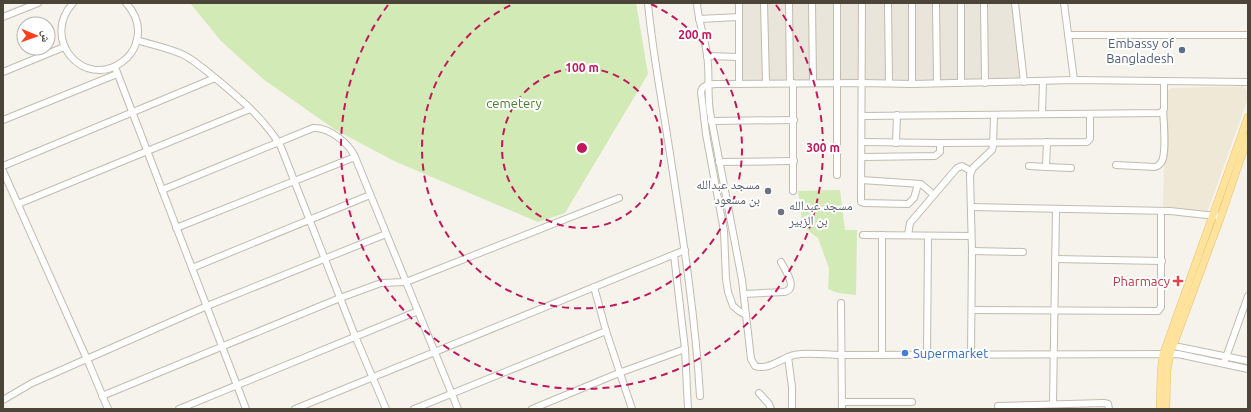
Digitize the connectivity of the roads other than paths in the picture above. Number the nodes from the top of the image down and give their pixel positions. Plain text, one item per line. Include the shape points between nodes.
1 (38, 3) edge
2 (72, 3) edge
3 (126, 3) edge
4 (648, 3) edge
5 (697, 3) edge
6 (738, 3) edge
7 (764, 3) edge
8 (789, 3) edge
9 (812, 3) edge
10 (837, 3) edge
11 (862, 3) edge
12 (888, 3) edge
13 (912, 3) edge
14 (936, 3) edge
15 (961, 3) edge
16 (984, 3) edge
17 (1015, 3) edge
18 (1064, 3) edge
19 (3, 17) edge
20 (739, 17) junction
21 (699, 19) junction
22 (1068, 35) junction
23 (1248, 35) edge
24 (137, 40) junction
25 (64, 47) junction
26 (707, 56) junction
27 (739, 57) junction
28 (114, 67) junction
29 (3, 72) edge
30 (117, 74) junction
31 (215, 78) junction
32 (1074, 80) junction
33 (1043, 81) junction
34 (1024, 82) junction
35 (1164, 82) junction
36 (1248, 82) edge
37 (792, 83) junction
38 (813, 83) junction
39 (837, 83) junction
40 (862, 83) junction
41 (889, 83) junction
42 (937, 83) junction
43 (962, 83) junction
44 (985, 83) junction
45 (739, 84) junction
46 (766, 84) junction
47 (912, 84) junction
48 (707, 85) junction
49 (250, 109) junction
50 (132, 112) junction
51 (1163, 112) junction
52 (1042, 114) junction
53 (1090, 114) junction
54 (896, 115) junction
55 (994, 115) junction
56 (862, 116) junction
57 (1248, 117) edge
58 (3, 120) edge
59 (794, 120) junction
60 (711, 121) junction
61 (1248, 137) edge
62 (278, 142) junction
63 (862, 142) junction
64 (994, 142) junction
65 (1048, 142) junction
66 (896, 143) junction
67 (940, 143) junction
68 (147, 151) junction
69 (355, 157) junction
70 (862, 157) junction
71 (794, 161) junction
72 (719, 162) junction
73 (1116, 165) dead end
74 (3, 166) edge
75 (1029, 166) dead end
76 (1046, 167) junction
77 (1071, 168) dead end
78 (3, 171) edge
79 (971, 171) junction
80 (837, 175) dead end
81 (294, 180) junction
82 (861, 180) junction
83 (918, 184) junction
84 (162, 190) junction
85 (793, 191) dead end
86 (370, 195) junction
87 (934, 195) junction
88 (619, 198) dead end
89 (18, 204) junction
90 (971, 207) junction
91 (1056, 209) junction
92 (1161, 211) junction
93 (1221, 216) junction
94 (1213, 217) junction
95 (310, 220) junction
96 (176, 228) junction
97 (386, 234) junction
98 (863, 235) dead end
99 (882, 235) junction
100 (908, 236) junction
101 (928, 236) junction
102 (971, 236) junction
103 (685, 250) junction
104 (972, 251) junction
105 (1023, 252) dead end
106 (674, 255) junction
107 (325, 258) junction
108 (1055, 259) junction
109 (1162, 261) junction
110 (781, 262) dead end
111 (192, 268) junction
112 (406, 282) junction
113 (594, 287) junction
114 (744, 294) junction
115 (1248, 296) edge
116 (340, 298) junction
117 (841, 303) dead end
118 (207, 306) junction
119 (972, 310) junction
120 (418, 311) junction
121 (1054, 311) junction
122 (746, 314) junction
123 (695, 330) junction
124 (606, 331) junction
125 (684, 334) junction
126 (355, 336) junction
127 (222, 346) junction
128 (1174, 346) junction
129 (685, 349) junction
130 (435, 352) junction
131 (1054, 354) junction
132 (882, 355) junction
133 (927, 355) junction
134 (971, 355) junction
135 (1167, 355) junction
136 (841, 356) junction
137 (788, 357) junction
138 (87, 358) junction
139 (1225, 360) junction
140 (1248, 362) edge
141 (1248, 369) edge
142 (619, 373) junction
143 (373, 377) junction
144 (237, 385) junction
145 (759, 393) dead end
146 (452, 394) junction
147 (102, 396) junction
148 (700, 396) dead end
149 (3, 400) edge
150 (912, 402) dead end
151 (1053, 404) junction
152 (842, 406) edge
153 (998, 406) dead end
154 (108, 409) edge
155 (179, 409) edge
156 (246, 409) edge
157 (295, 409) edge
158 (386, 409) edge
159 (414, 409) edge
160 (458, 409) edge
161 (532, 409) edge
162 (632, 409) edge
163 (688, 409) edge
164 (771, 409) edge
165 (792, 409) edge
166 (1109, 409) edge
167 (1160, 409) edge
168 (1166, 409) edge

1 - 19 street
2 - 25 street via 62,21
3 - 24 street via 134,13
4 - 103 street
5 - 21 street
6 - 20 street
7 - 46 street
8 - 37 street
9 - 38 street
10 - 39 street
11 - 40 street
12 - 41 street
13 - 47 street
14 - 42 street
15 - 43 street
16 - 44 street
17 - 34 street
18 - 22 street
20 - 21 street
20 - 27 street
21 - 26 street
22 - 23 street
22 - 32 street
24 - 28 street via 129,56
24 - 31 street via 185,56
25 - 28 street via 73,59 85,67 100,70
25 - 29 street
26 - 27 street
26 - 48 street
27 - 45 street
28 - 30 street
30 - 50 street
30 - 58 street
31 - 49 street
31 - 50 street
32 - 33 street
32 - 35 street
33 - 34 street
33 - 52 street
34 - 44 street
35 - 36 street
35 - 51 street
37 - 38 street
37 - 46 street
37 - 59 street
38 - 39 street
39 - 40 street
39 - 80 street
40 - 41 street
40 - 56 street
41 - 47 street
42 - 43 street
42 - 47 street
43 - 44 street
45 - 46 street
45 - 48 street
48 - 60 street
48 - 122 street via 701,92 724,231 727,286 733,306
49 - 62 street
49 - 68 street
50 - 68 street
50 - 74 street
51 - 53 street
51 - 73 street via 1163,158 1160,165
52 - 53 street
52 - 55 street
53 - 65 street via 1089,142
54 - 55 street
54 - 56 street
54 - 66 street
55 - 64 street
56 - 63 street
57 - 94 main road
59 - 60 street
59 - 71 street
60 - 72 street
61 - 93 main road
62 - 69 street via 310,129 320,128 346,143
62 - 81 street
62 - 84 street
63 - 66 street
63 - 70 street
64 - 65 street
64 - 67 street
64 - 79 street via 992,150
65 - 76 street
66 - 67 street
67 - 70 street via 940,152 935,156
68 - 84 street
68 - 89 street
69 - 81 street
69 - 86 street
70 - 82 street
71 - 72 street
71 - 85 street
72 - 114 street
75 - 76 street
76 - 77 street
78 - 89 street
79 - 87 street via 959,166
79 - 90 street
81 - 95 street
81 - 96 street
82 - 83 street
82 - 83 street via 861,201 864,204 908,204 914,198
83 - 87 street via 925,186
84 - 96 street
86 - 95 street
86 - 97 street
87 - 100 street via 910,223
88 - 112 street
89 - 138 street
90 - 91 street
90 - 102 street
91 - 92 street
91 - 108 street
92 - 94 street
92 - 109 street
93 - 94 street
93 - 128 main road
94 - 135 main road
95 - 107 street
95 - 111 street
96 - 111 street
97 - 107 street
97 - 112 street
98 - 99 street
99 - 100 street
99 - 132 street
100 - 101 street
101 - 102 street
101 - 133 street
102 - 104 street
103 - 106 street
103 - 123 street
104 - 105 street
104 - 119 street
106 - 113 street
106 - 125 street
107 - 116 street
107 - 118 street
108 - 109 street
108 - 121 street
109 - 121 street via 1161,306 1158,311
110 - 114 street via 791,283 788,291
111 - 118 street
112 - 116 street via 381,282
112 - 120 street
113 - 124 street
113 - 130 street
114 - 122 street
115 - 139 street
116 - 126 street
116 - 127 street
117 - 136 street
118 - 127 street
118 - 138 street
119 - 121 street
119 - 134 street
120 - 126 street
120 - 130 street
121 - 131 street
122 - 137 street via 753,364 763,367
123 - 125 street
123 - 148 street
124 - 142 street
124 - 146 street
125 - 129 street
126 - 143 street
126 - 144 street
127 - 144 street
127 - 147 street
128 - 135 main road
128 - 139 street
129 - 142 street
129 - 163 street
130 - 143 street
130 - 146 street
131 - 134 street
131 - 135 street
131 - 151 street
132 - 133 street
132 - 136 street
133 - 134 street
135 - 139 street
135 - 167 main road via 1160,372
135 - 168 main road
136 - 137 street via 803,354
136 - 152 street
137 - 165 street
138 - 147 street
138 - 149 street via 32,383
139 - 140 street
139 - 141 street
142 - 161 street
142 - 162 street
143 - 157 street
143 - 158 street
144 - 155 street
144 - 156 street
145 - 164 street
146 - 159 street
146 - 160 street
147 - 154 street
150 - 152 street
151 - 153 street
151 - 166 street via 1104,403 1108,404

